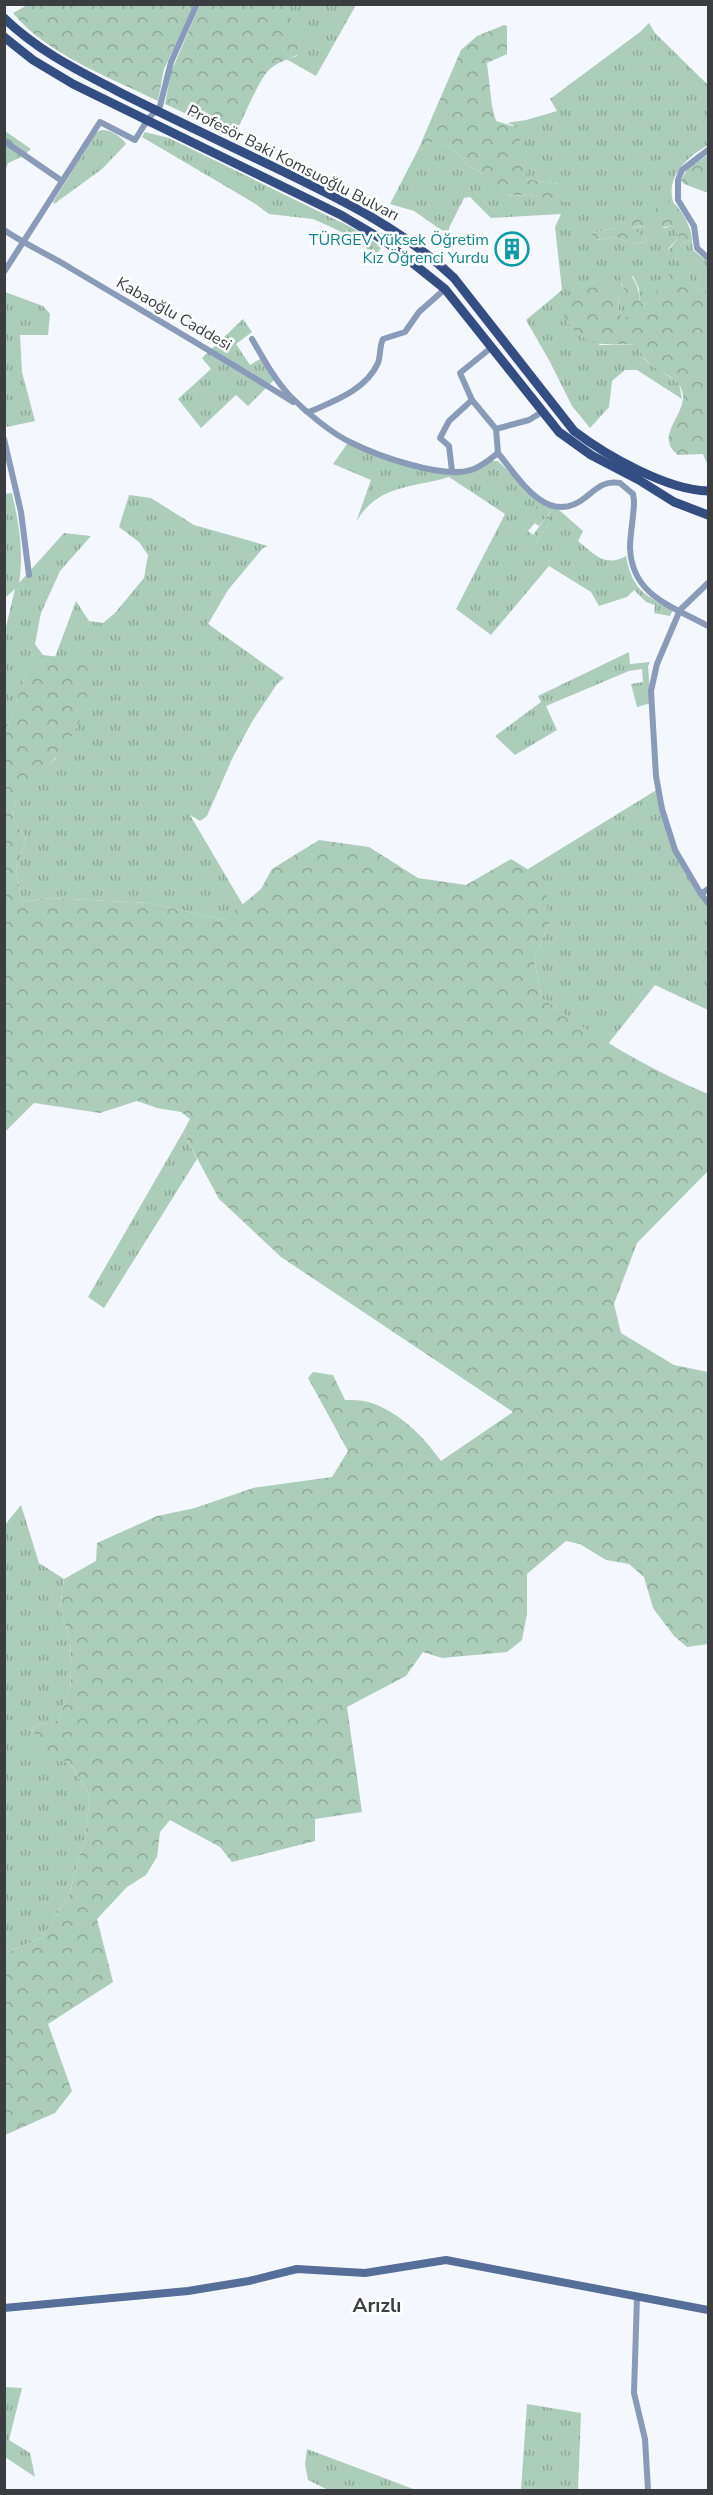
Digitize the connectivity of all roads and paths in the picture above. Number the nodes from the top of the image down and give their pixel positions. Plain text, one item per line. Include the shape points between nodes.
1 (197, 4) edge
2 (4, 18) edge
3 (4, 37) edge
4 (157, 111) junction
5 (148, 119) junction
6 (4, 141) edge
7 (708, 150) edge
8 (62, 181) junction
9 (4, 230) edge
10 (23, 243) junction
11 (708, 258) edge
12 (4, 272) edge
13 (444, 289) junction
14 (252, 339) dead end
15 (492, 347) junction
16 (472, 400) junction
17 (309, 412) junction
18 (542, 412) junction
19 (496, 429) junction
20 (4, 439) edge
21 (498, 453) junction
22 (452, 471) junction
23 (632, 476) junction
24 (625, 487) junction
25 (708, 491) edge
26 (708, 515) edge
27 (28, 575) dead end
28 (708, 583) edge
29 (680, 610) junction
30 (708, 626) edge
31 (708, 889) edge
32 (701, 894) junction
33 (708, 903) edge
34 (638, 2297) junction
35 (4, 2308) edge
36 (708, 2310) edge
37 (648, 2490) edge

1 - 4 street via 171,62
2 - 4 main road, Profesör Baki Komsuoğlu Bulvarı via 66,65
3 - 5 main road, Profesör Baki Komsuoğlu Bulvarı via 73,84
4 - 5 street
4 - 25 main road, Profesör Baki Komsuoğlu Bulvarı via 391,228 454,278 574,431 643,471
5 - 8 street via 135,140 100,122
5 - 13 main road, Profesör Baki Komsuoğlu Bulvarı via 364,227
6 - 8 street
7 - 11 street via 682,170 677,186 680,206 694,226 697,248
8 - 10 street
9 - 10 street, Kabaoğlu Caddesi
10 - 12 street
10 - 17 street, Kabaoğlu Caddesi via 232,363
13 - 15 main road, Profesör Baki Komsuoğlu Bulvarı
13 - 17 street via 419,312 405,333 383,339 374,370 361,384 347,395
14 - 17 street via 282,386
15 - 16 street via 460,373
15 - 18 main road, Profesör Baki Komsuoğlu Bulvarı
16 - 19 street
16 - 22 street via 449,421 440,438 450,446
17 - 22 street via 351,443 420,468
18 - 19 street
18 - 23 main road, Profesör Baki Komsuoğlu Bulvarı via 572,442
19 - 21 street
20 - 27 street via 21,512
21 - 22 street via 472,470
21 - 24 street via 520,481 548,505 577,504 608,482
23 - 24 street
23 - 26 main road, Profesör Baki Komsuoğlu Bulvarı via 674,502
24 - 29 street via 634,501 630,542 634,573 650,594
28 - 29 street
29 - 30 street
29 - 32 street via 657,664 651,691 656,776 675,850
31 - 32 street
32 - 33 street
34 - 35 street via 446,2260 365,2273 297,2269 176,2292
34 - 36 street
34 - 37 street via 634,2393 645,2439

